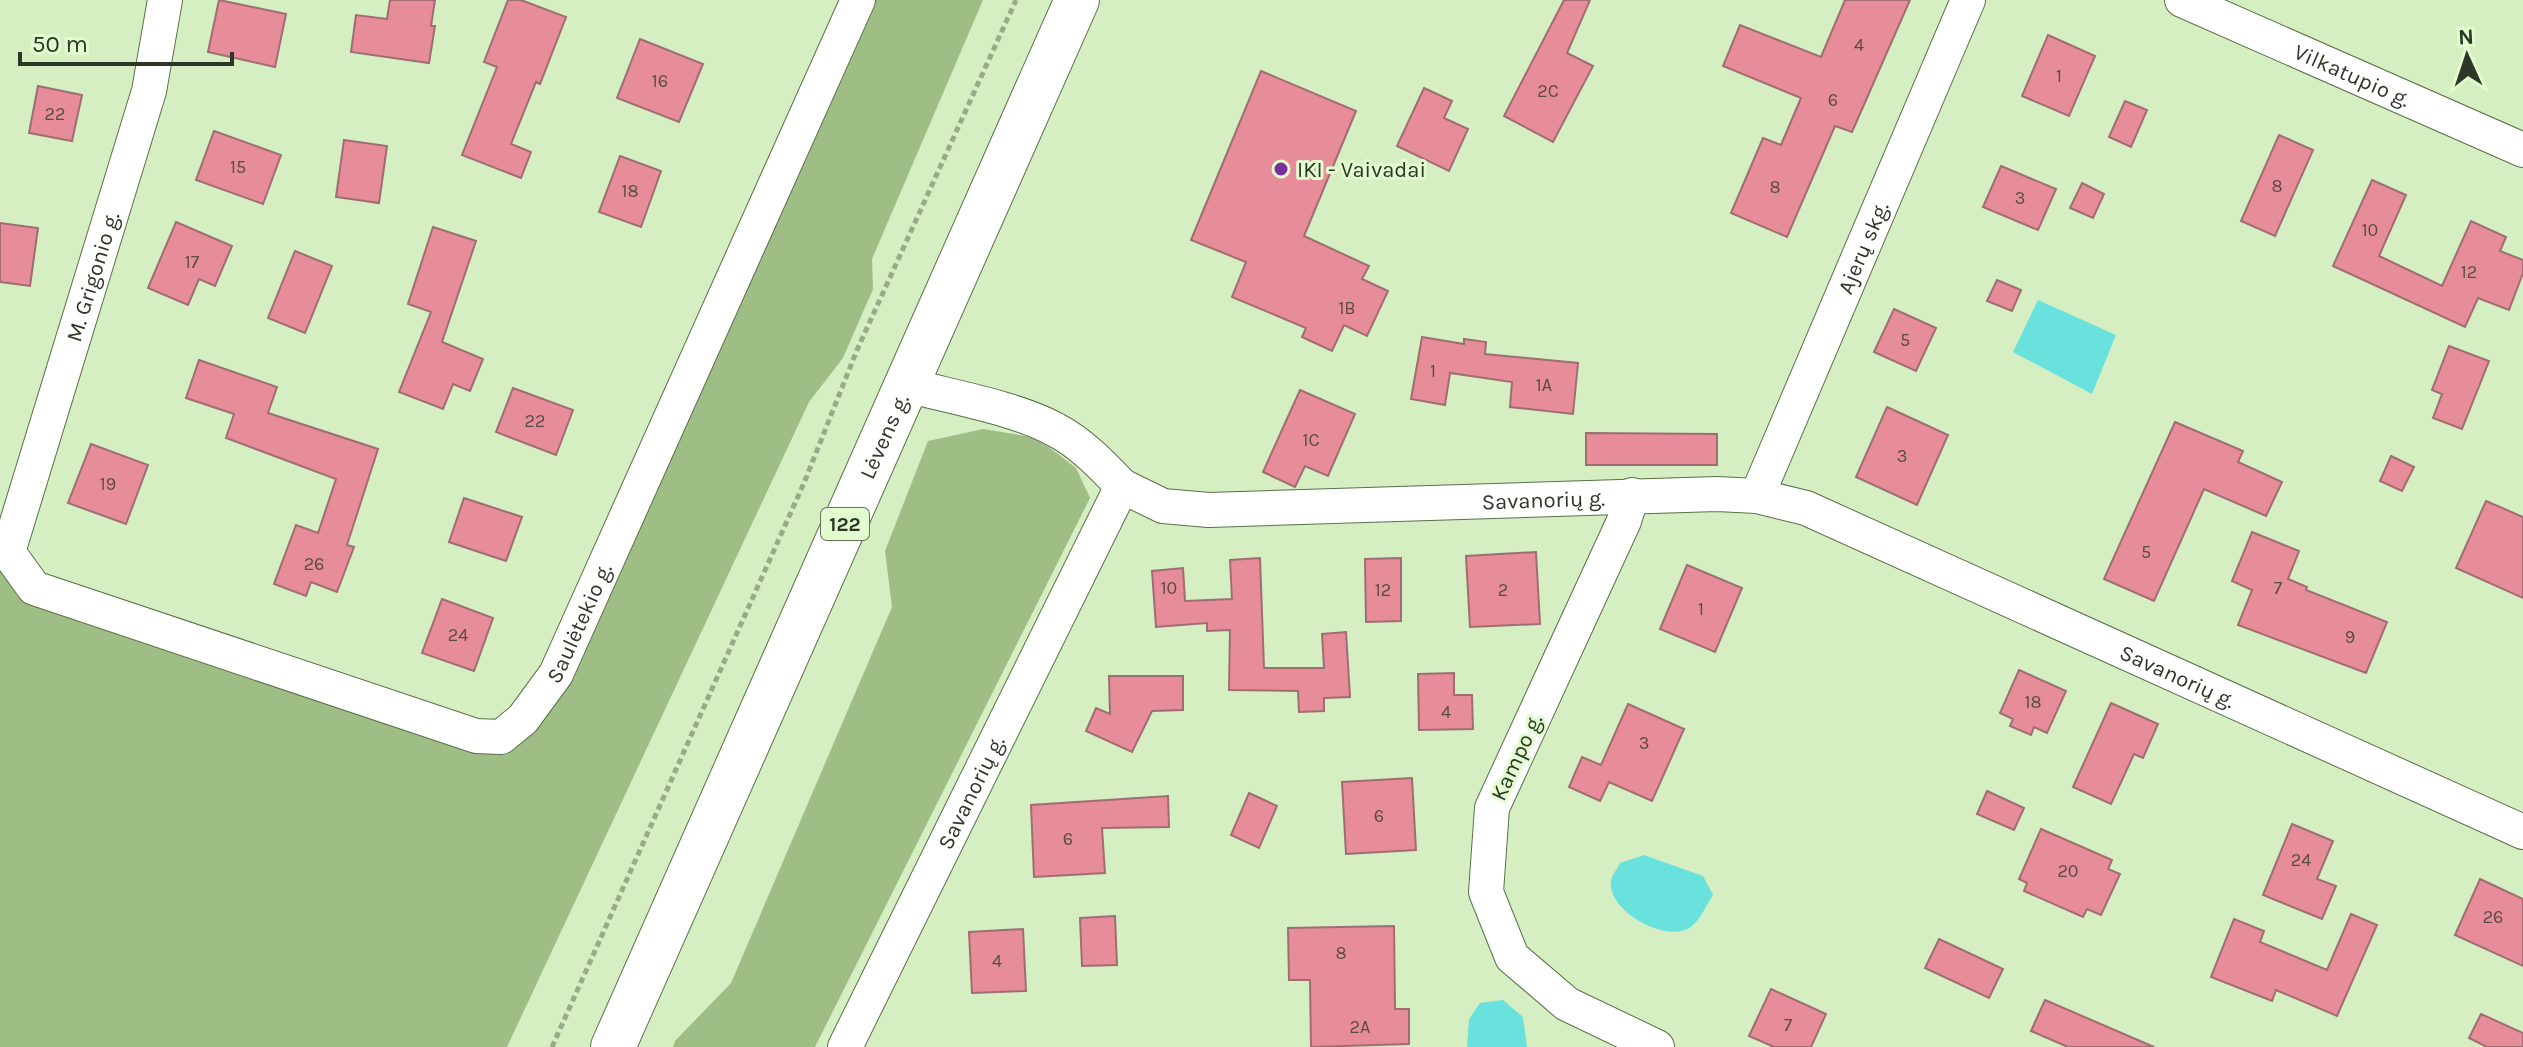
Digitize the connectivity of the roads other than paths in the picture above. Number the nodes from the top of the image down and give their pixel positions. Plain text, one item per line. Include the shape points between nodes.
1 (165, 0) edge
2 (858, 0) edge
3 (1077, 0) edge
4 (1968, 0) edge
5 (2182, 0) edge
6 (2523, 150) edge
7 (907, 385) junction
8 (1122, 486) junction
9 (1632, 495) junction
10 (1757, 496) junction
11 (4, 551) edge
12 (2523, 832) edge
13 (613, 1047) edge
14 (845, 1047) edge
15 (1657, 1047) edge

1 - 11 street, M. Grigonio g. via 149,91
2 - 11 street, Saulėtekio g. via 556,674 523,719 501,737 476,736 34,588
3 - 7 main road, Lėvens g. / 122
4 - 10 street, Ajerų skg.
5 - 6 street, Vilkatupio g.
7 - 8 street via 1056,430
7 - 13 main road, Lėvens g. / 122
8 - 9 street, Savanorių g. via 1163,506 1209,510
8 - 14 street, Savanorių g.
9 - 10 street, Savanorių g.
9 - 15 street, Kampo g. via 1492,808 1486,892 1512,957 1567,1004
10 - 12 street, Savanorių g. via 1806,508

